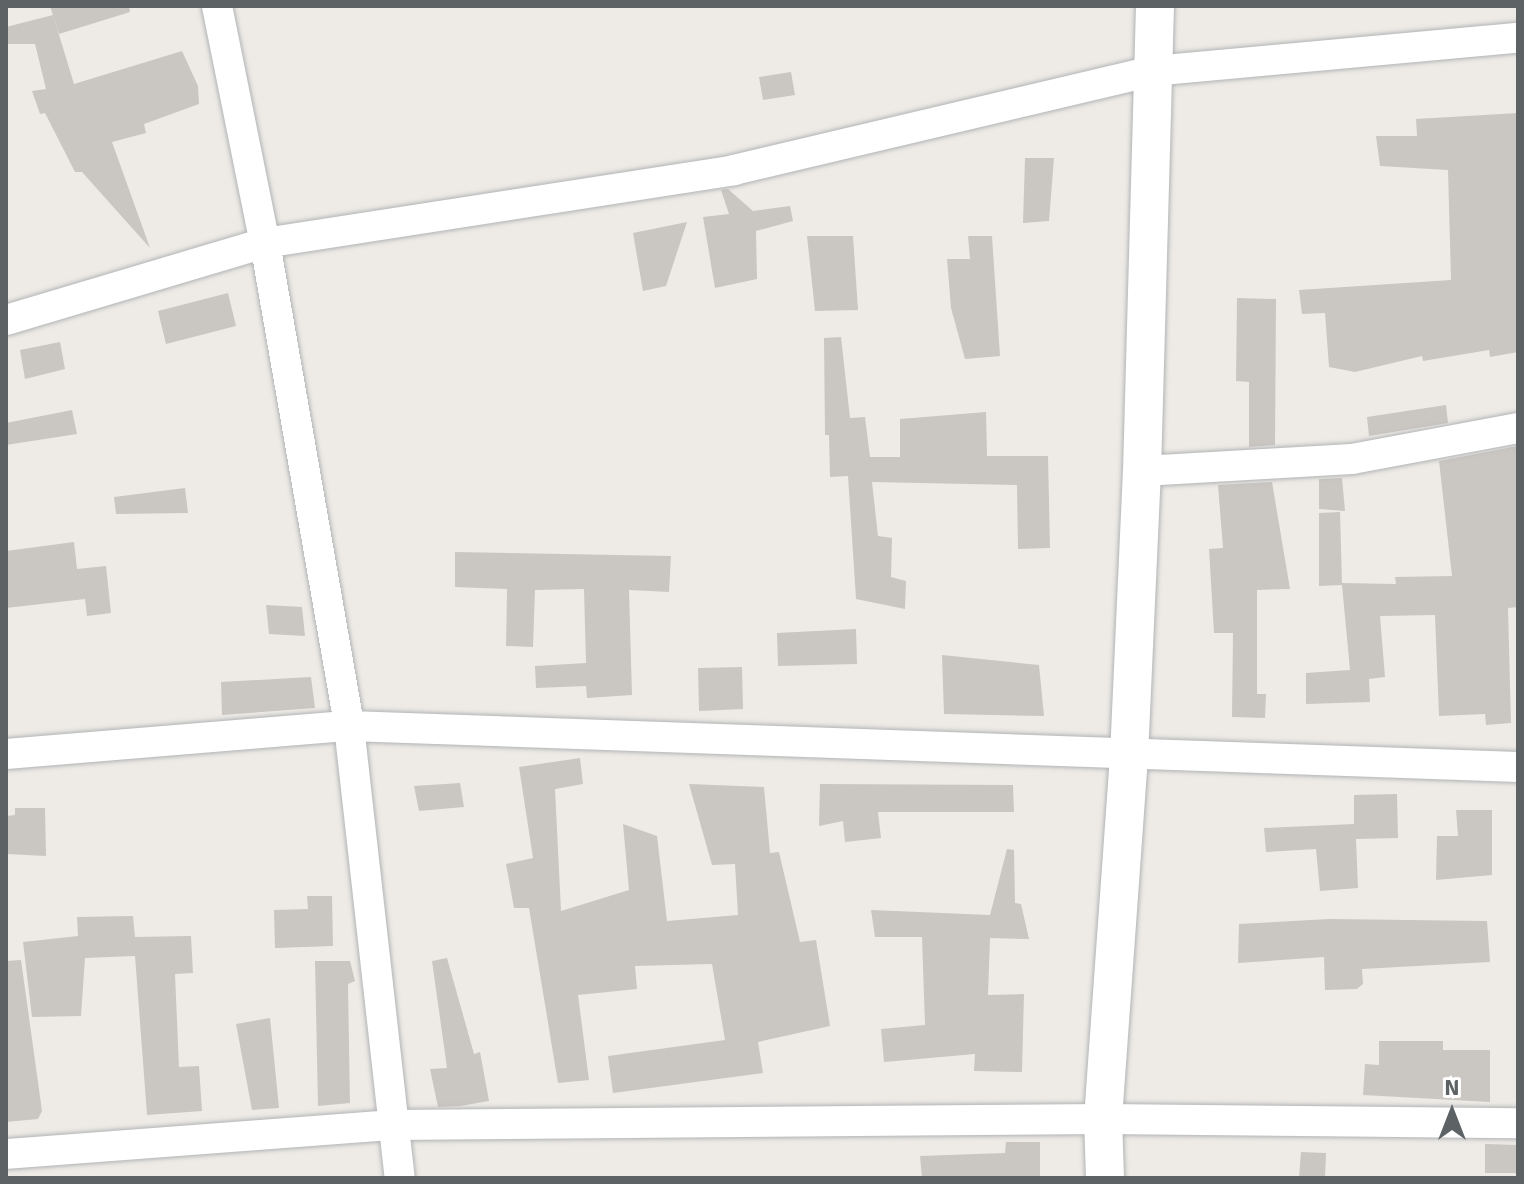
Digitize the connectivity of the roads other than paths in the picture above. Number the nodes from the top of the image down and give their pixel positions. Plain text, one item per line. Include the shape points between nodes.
1 (217, 6) edge
2 (1155, 6) edge
3 (1518, 38) edge
4 (1152, 71) junction
5 (265, 243) junction
6 (6, 320) edge
7 (1518, 428) edge
8 (1142, 471) junction
9 (349, 726) junction
10 (6, 754) edge
11 (1129, 756) junction
12 (1518, 767) edge
13 (1103, 1119) junction
14 (1518, 1123) edge
15 (392, 1125) junction
16 (6, 1154) edge
17 (400, 1178) edge
18 (1105, 1178) edge

1 - 5 street
2 - 4 street
3 - 4 street
4 - 5 street via 734,170
4 - 8 street
5 - 6 street
5 - 9 street
7 - 8 street via 1352,459
8 - 11 street
9 - 10 street
9 - 11 street
9 - 15 street
11 - 12 street
11 - 13 street
13 - 14 street
13 - 15 street
13 - 18 street
15 - 16 street
15 - 17 street

